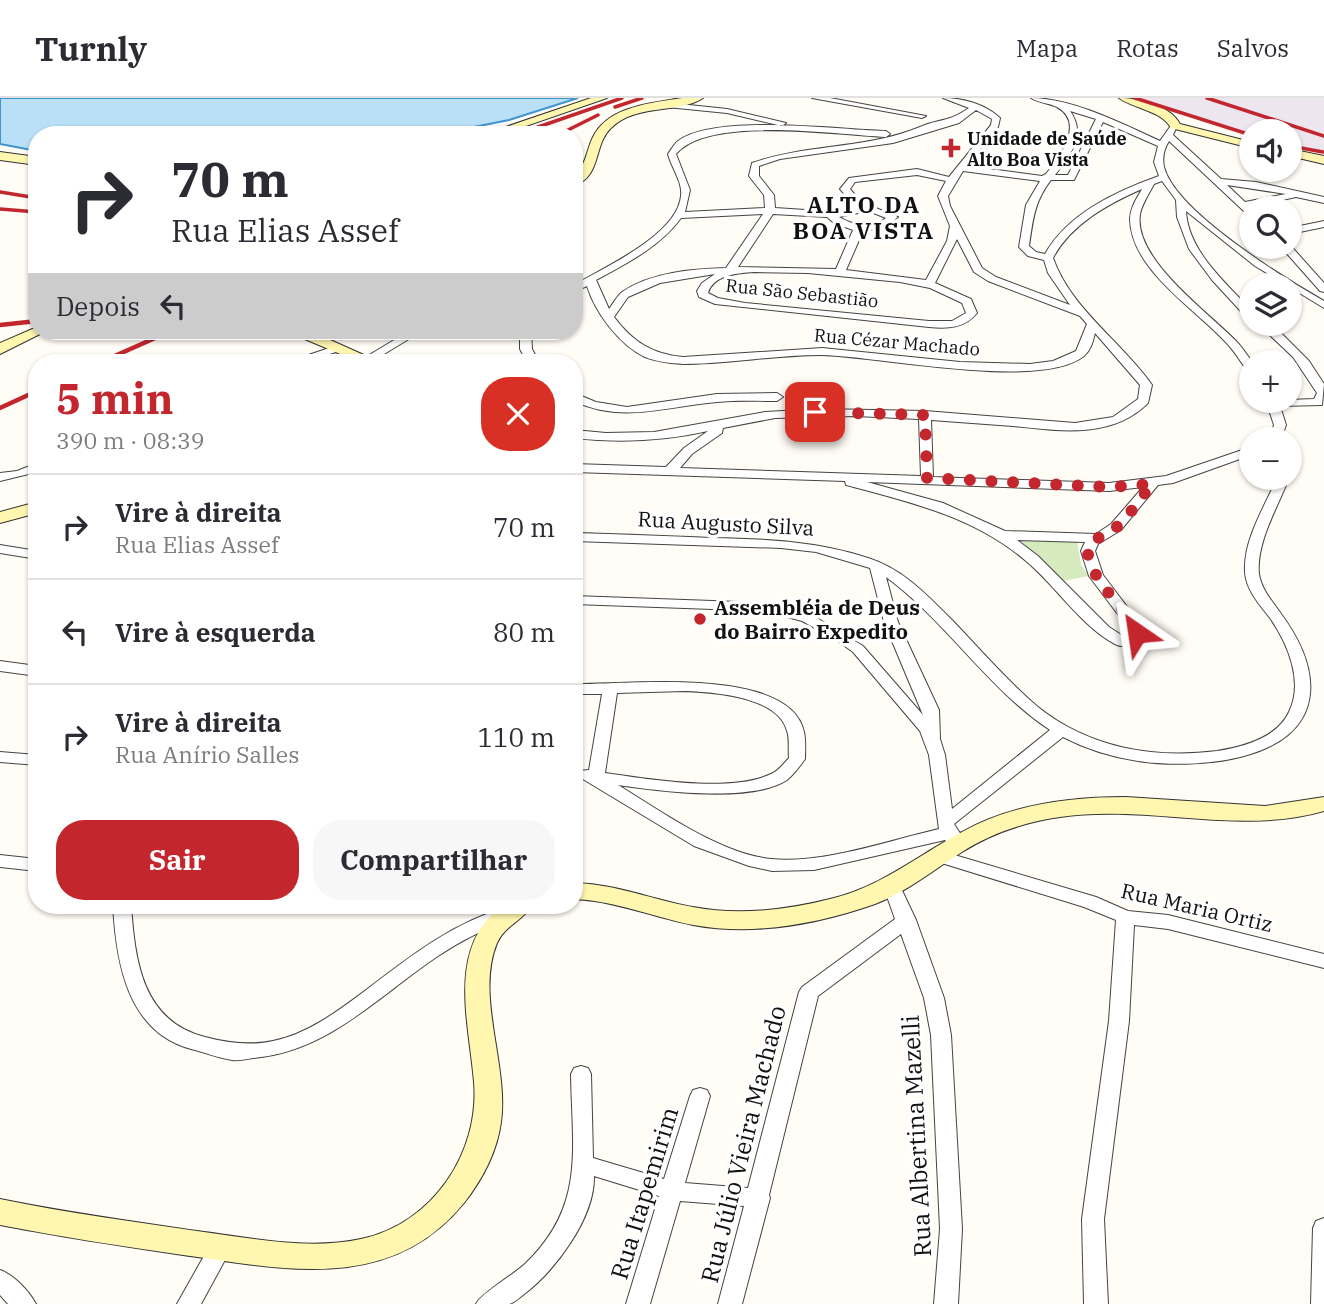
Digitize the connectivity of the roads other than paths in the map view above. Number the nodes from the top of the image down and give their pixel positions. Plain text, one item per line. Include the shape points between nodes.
1 (602, 98) edge
2 (698, 98) edge
3 (816, 98) edge
4 (947, 98) edge
5 (1035, 98) edge
6 (1124, 98) edge
7 (670, 105) junction
8 (976, 106) junction
9 (1063, 108) junction
10 (922, 116) dead end
11 (1101, 118) junction
12 (516, 126) edge
13 (929, 128) junction
14 (816, 130) junction
15 (1169, 132) junction
16 (1239, 136) edge
17 (1239, 143) edge
18 (1302, 153) edge
19 (0, 156) edge
20 (1324, 158) edge
21 (28, 160) edge
22 (962, 168) junction
23 (583, 173) edge
24 (1045, 178) junction
25 (1163, 178) junction
26 (951, 180) junction
27 (1217, 181) junction
28 (1150, 182) junction
29 (1299, 195) junction
30 (1293, 196) edge
31 (1181, 200) junction
32 (1324, 200) edge
33 (1239, 201) edge
34 (858, 204) junction
35 (770, 211) junction
36 (680, 215) junction
37 (832, 215) junction
38 (1324, 225) edge
39 (955, 226) junction
40 (859, 228) junction
41 (1302, 229) edge
42 (1302, 233) edge
43 (1324, 238) edge
44 (1048, 258) junction
45 (1297, 259) edge
46 (733, 268) junction
47 (839, 274) junction
48 (591, 279) junction
49 (583, 284) edge
50 (929, 285) junction
51 (1324, 289) edge
52 (1239, 302) edge
53 (1324, 304) edge
54 (610, 317) junction
55 (1088, 319) junction
56 (28, 330) edge
57 (0, 332) edge
58 (28, 332) edge
59 (28, 333) edge
60 (1277, 336) edge
61 (316, 340) edge
62 (402, 340) edge
63 (0, 341) edge
64 (0, 349) edge
65 (335, 349) junction
66 (1291, 350) edge
67 (1239, 352) edge
68 (319, 354) edge
69 (348, 354) edge
70 (380, 354) edge
71 (1302, 361) edge
72 (777, 397) dead end
73 (583, 402) edge
74 (1302, 402) edge
75 (925, 415) junction
76 (743, 420) junction
77 (583, 434) edge
78 (1239, 456) edge
79 (583, 468) edge
80 (28, 470) edge
81 (670, 471) junction
82 (828, 476) junction
83 (0, 477) edge
84 (927, 478) junction
85 (1152, 484) junction
86 (1278, 490) edge
87 (28, 510) edge
88 (0, 518) edge
89 (1003, 536) junction
90 (583, 537) edge
91 (1097, 538) junction
92 (0, 549) edge
93 (28, 554) edge
94 (876, 566) junction
95 (583, 600) edge
96 (0, 666) edge
97 (28, 670) edge
98 (583, 690) edge
99 (610, 691) junction
100 (1061, 730) junction
101 (934, 743) junction
102 (0, 757) edge
103 (28, 759) edge
104 (585, 775) edge
105 (1324, 804) edge
106 (948, 839) junction
107 (0, 861) edge
108 (28, 863) edge
109 (893, 888) junction
110 (583, 889) edge
111 (123, 914) edge
112 (498, 914) edge
113 (509, 914) edge
114 (1125, 917) junction
115 (907, 920) junction
116 (1324, 961) edge
117 (581, 1074) dead end
118 (700, 1096) dead end
119 (583, 1164) junction
120 (673, 1191) junction
121 (758, 1198) junction
122 (0, 1212) edge
123 (1324, 1228) edge
124 (221, 1247) junction
125 (0, 1280) edge
126 (24, 1304) edge
127 (189, 1304) edge
128 (488, 1304) edge
129 (638, 1304) edge
130 (730, 1304) edge
131 (946, 1304) edge
132 (1096, 1304) edge
133 (1323, 1304) edge

1 - 12 street
2 - 7 street
3 - 10 street
4 - 8 street
5 - 9 street
6 - 15 street via 1158,111
7 - 14 street via 727,111
7 - 23 street via 635,111 607,126 598,138 593,164
8 - 13 street via 963,118
8 - 22 street via 991,112 996,121
9 - 11 street
9 - 24 street via 1073,118 1076,136
11 - 15 street
11 - 24 street via 1072,177
13 - 14 street via 879,134
13 - 35 street via 878,144 761,162 752,172 769,195
14 - 36 street via 721,131 683,141 672,154 686,192
15 - 16 street via 1196,123
15 - 17 street
15 - 25 street via 1158,156
15 - 27 street
18 - 20 street
19 - 21 street
22 - 24 street
22 - 26 street
24 - 44 street via 1027,215 1024,247
25 - 28 street
25 - 31 street
26 - 34 street via 917,172 852,180 845,189
26 - 39 street via 943,201
27 - 29 street via 1256,184
27 - 33 street
28 - 44 street via 1084,219 1055,245
28 - 67 street via 1135,213 1135,228 1144,249
29 - 30 street
29 - 32 street
31 - 52 street via 1180,216 1200,258
31 - 53 street via 1227,240
34 - 37 street via 855,211
34 - 40 street via 892,219
35 - 36 street
35 - 37 street
35 - 46 street, Rua São Sebastião
36 - 48 street via 665,231
37 - 40 street
38 - 41 street
39 - 50 street via 952,242
39 - 55 street via 982,273
40 - 47 street
42 - 43 street
44 - 55 street via 1059,283
45 - 51 street
46 - 47 street
46 - 50 street, Rua São Sebastião via 706,285 704,295 724,303 929,324 968,319 972,309 967,302
46 - 54 street via 681,274 641,286 616,303
47 - 50 street
48 - 49 street
48 - 54 street, Rua Cézar Machado via 596,300
54 - 55 street, Rua Cézar Machado via 638,348 658,357 819,352 1010,368 1043,366 1078,355 1088,345
55 - 75 street via 1133,364 1146,385 1144,400 1119,419 1064,427
56 - 57 street
58 - 63 street
59 - 64 street
60 - 66 street
61 - 65 street
62 - 70 street
65 - 68 street
65 - 69 street
71 - 74 street via 1323,393 1318,402
72 - 73 street via 717,398 617,411
75 - 76 street via 799,413
75 - 84 street
76 - 77 street via 660,436
76 - 81 street via 703,439
78 - 85 street
79 - 81 street
80 - 83 street
81 - 82 street
82 - 84 street
82 - 89 street via 937,506
84 - 85 street via 1109,487
85 - 91 street via 1112,532
86 - 100 street, Rua Augusto Silva via 1260,535 1252,575 1262,600 1296,650 1302,689 1294,719 1266,744 1195,760 1122,752
87 - 88 street
89 - 91 street
89 - 91 street via 1112,637 1126,642 1136,635 1136,629 1088,558 1089,546
90 - 94 street, Rua Augusto Silva via 781,544 834,552
92 - 93 street
94 - 100 street, Rua Augusto Silva via 917,593 1031,709
94 - 101 street via 891,622 931,710
95 - 101 street via 740,606 807,618 858,649 928,730
96 - 97 street
98 - 99 street
99 - 104 street
99 - 104 street via 685,685 748,694 777,706 792,723 799,743 793,765 784,774 738,789 696,789
100 - 106 street
101 - 106 street
102 - 103 street
104 - 106 street via 700,842 772,865 814,864
105 - 106 street via 1264,815 1164,806 1080,807 1022,817
106 - 109 street
106 - 114 street, Rua Maria Ortiz
107 - 108 street
109 - 110 street via 850,903 771,920 710,919
109 - 115 street, Rua Albertina Mazelli
111 - 112 street via 127,964 148,1010 179,1037 202,1047 257,1051 289,1044 328,1027 449,938
113 - 124 street via 491,932 477,978 489,1091 485,1133 471,1171 444,1206 405,1236 363,1252 297,1258
114 - 116 street, Rua Maria Ortiz via 1178,925
114 - 132 street via 1119,1021 1093,1219
115 - 121 street, Rua Júlio Vieira Machado via 809,992
115 - 131 street, Rua Albertina Mazelli via 941,1035 951,1229
117 - 119 street
118 - 120 street, Rua Itapemirim
119 - 120 street
119 - 128 street via 581,1198 549,1255 520,1286
120 - 121 street
120 - 129 street, Rua Itapemirim
121 - 130 street, Rua Júlio Vieira Machado
122 - 124 street
123 - 133 street
124 - 127 street
125 - 126 street

